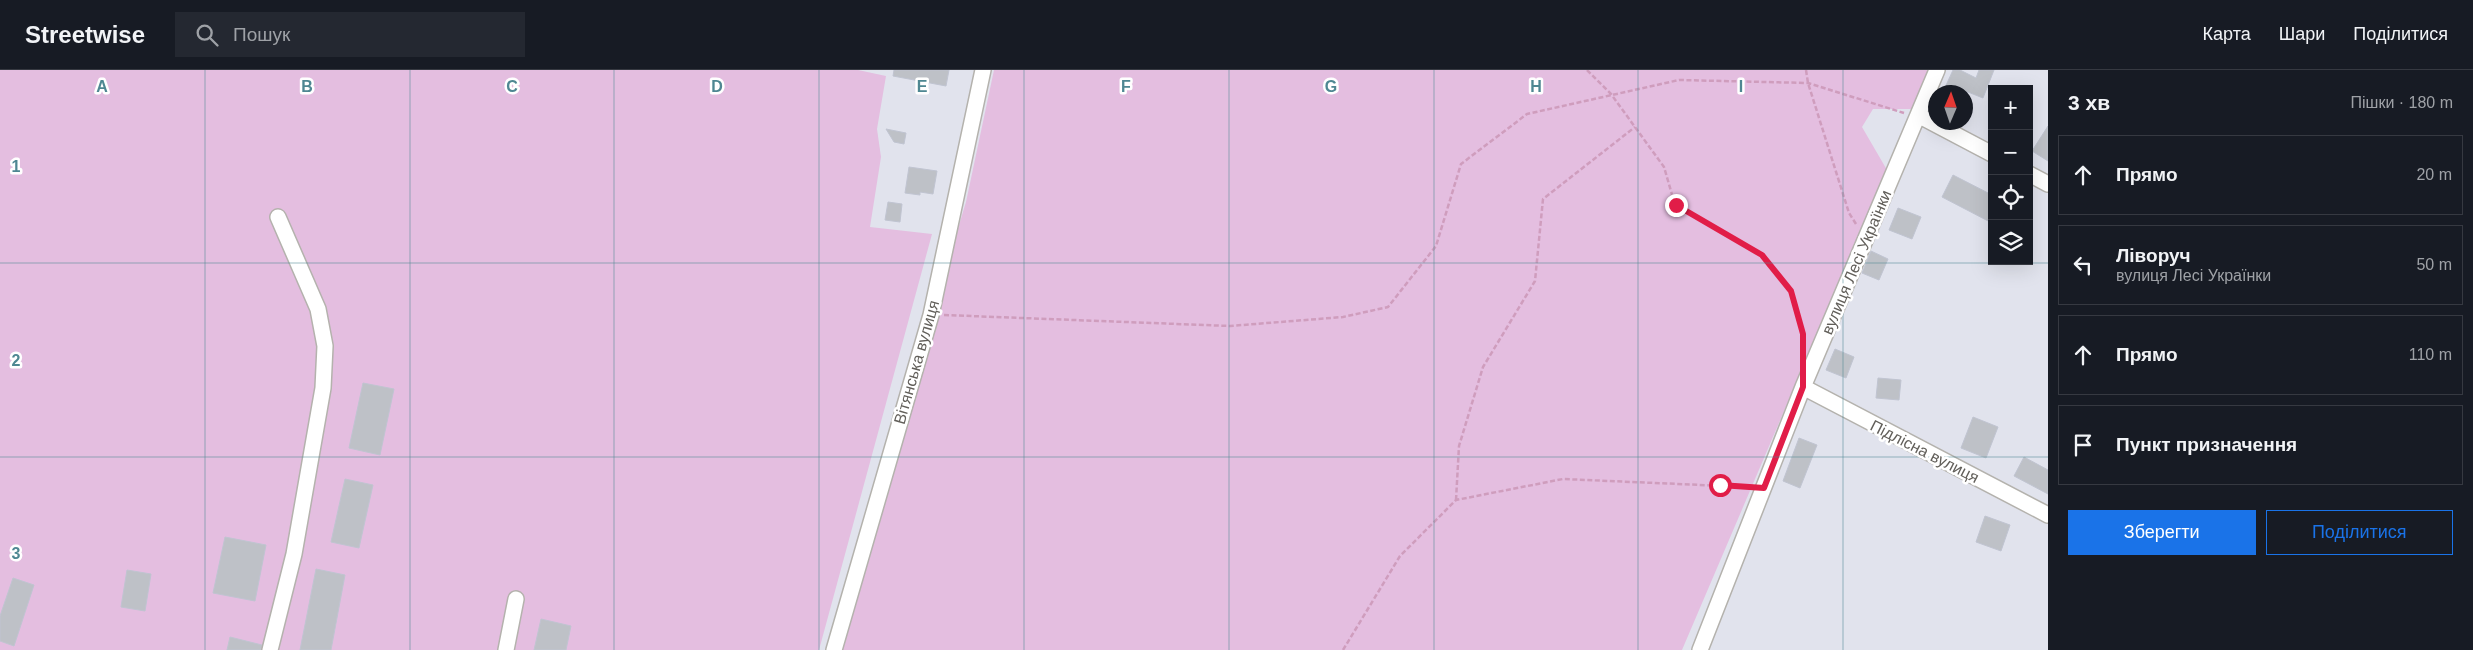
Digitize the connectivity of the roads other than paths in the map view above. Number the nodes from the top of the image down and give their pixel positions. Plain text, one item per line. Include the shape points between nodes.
1 (983, 70) edge
2 (1937, 70) edge
3 (1918, 115) junction
4 (1988, 152) edge
5 (2031, 175) edge
6 (2048, 184) edge
7 (278, 217) dead end
8 (1803, 387) junction
9 (2048, 514) edge
10 (516, 599) dead end
11 (1703, 649) edge
12 (270, 650) edge
13 (506, 650) edge
14 (834, 650) edge

1 - 14 street, Вітянська вулиця via 931,315
2 - 3 street, вулиця Лесі Українки
3 - 4 street
3 - 8 street, вулиця Лесі Українки
5 - 6 street
7 - 12 street via 318,309 325,346 323,388 294,554
8 - 9 street, Підлісна вулиця
8 - 11 street, вулиця Лесі Українки
10 - 13 street

